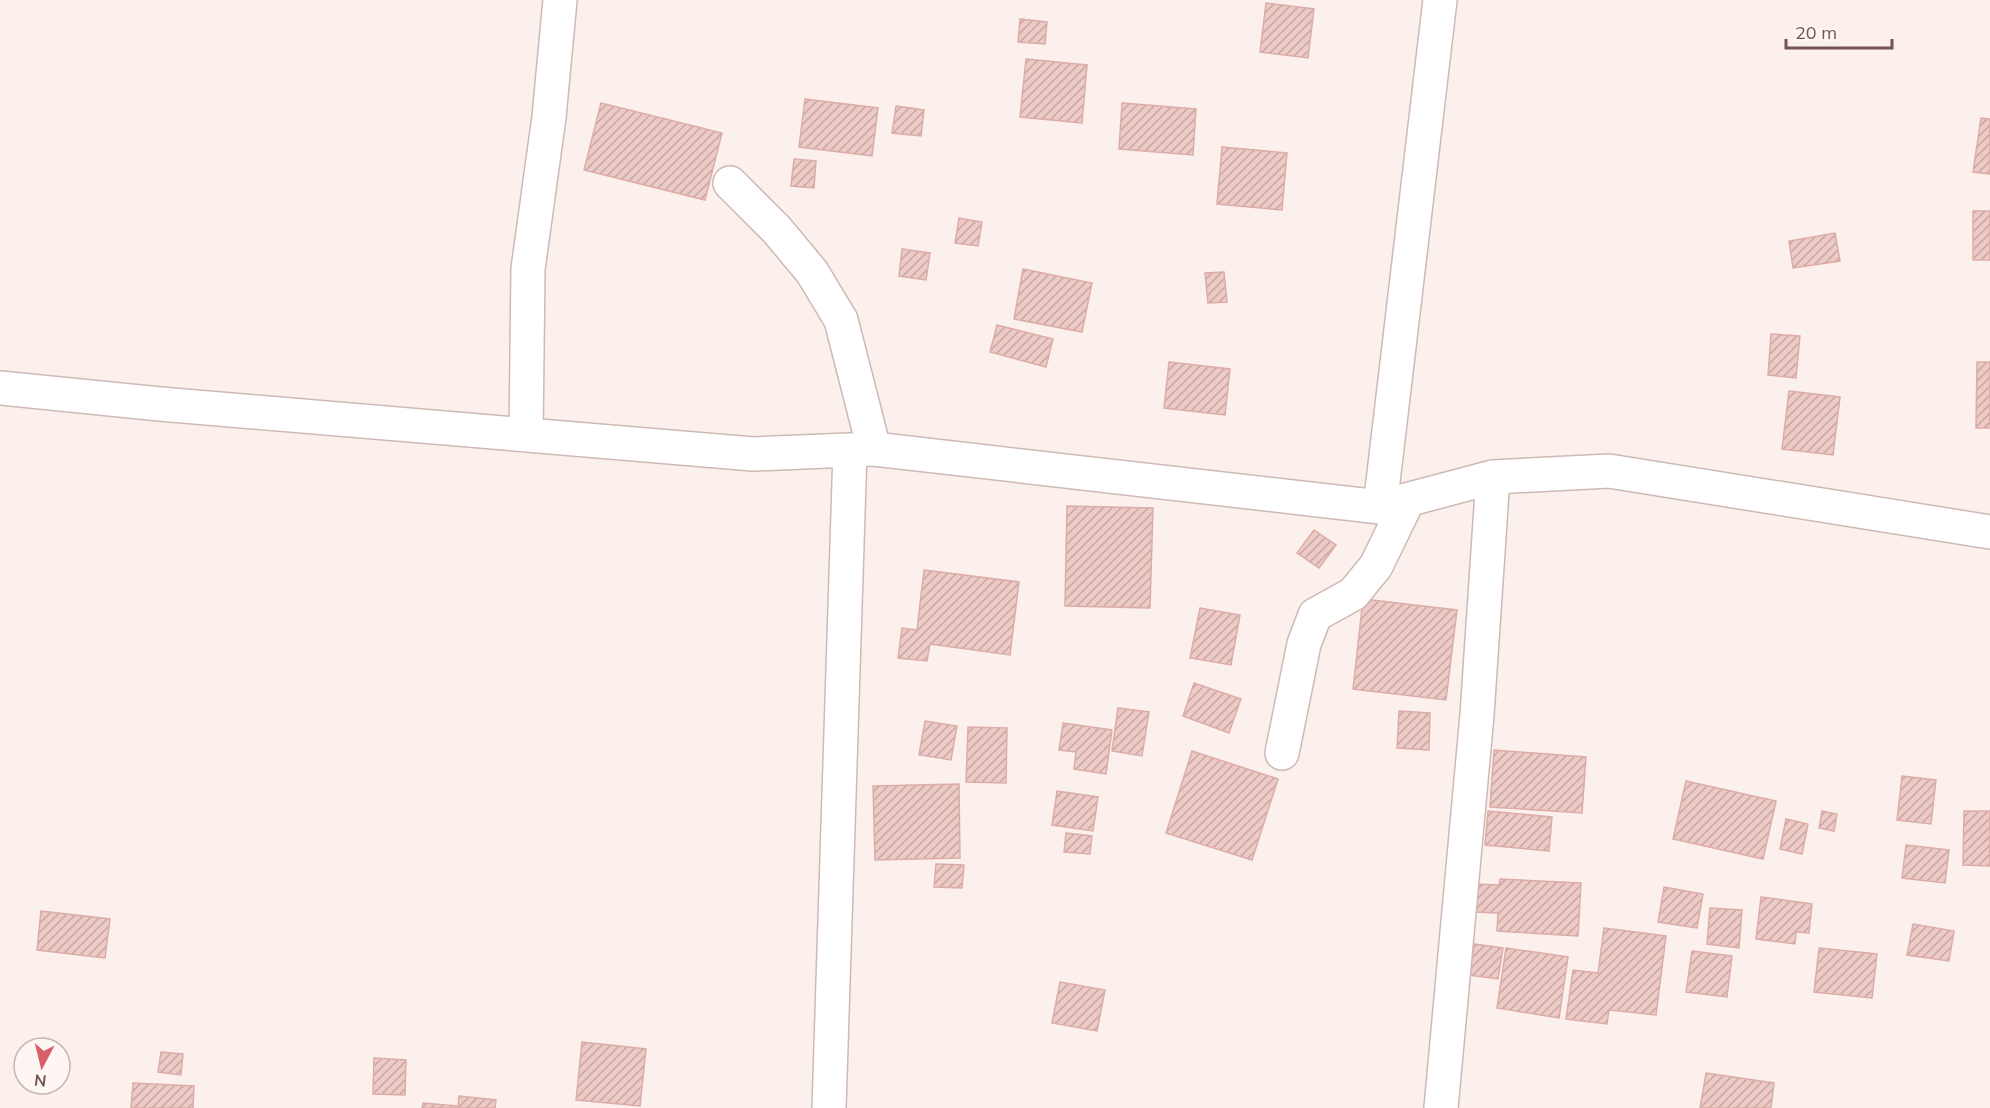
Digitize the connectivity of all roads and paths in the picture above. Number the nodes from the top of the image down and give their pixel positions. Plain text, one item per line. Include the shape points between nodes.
1 (560, 0) edge
2 (1440, 0) edge
3 (730, 183) dead end
4 (0, 388) edge
5 (526, 435) junction
6 (862, 450) junction
7 (1493, 477) junction
8 (1394, 503) junction
9 (1990, 532) edge
10 (1282, 753) dead end
11 (829, 1108) edge
12 (1441, 1108) edge

1 - 5 street via 528,269
2 - 8 street
3 - 6 street via 812,272 841,320
4 - 5 street
5 - 6 street via 753,454
6 - 8 street
6 - 11 street
7 - 8 street
7 - 9 street via 1609,471
7 - 12 street via 1477,715
8 - 10 street via 1376,566 1353,594 1315,615 1304,644

